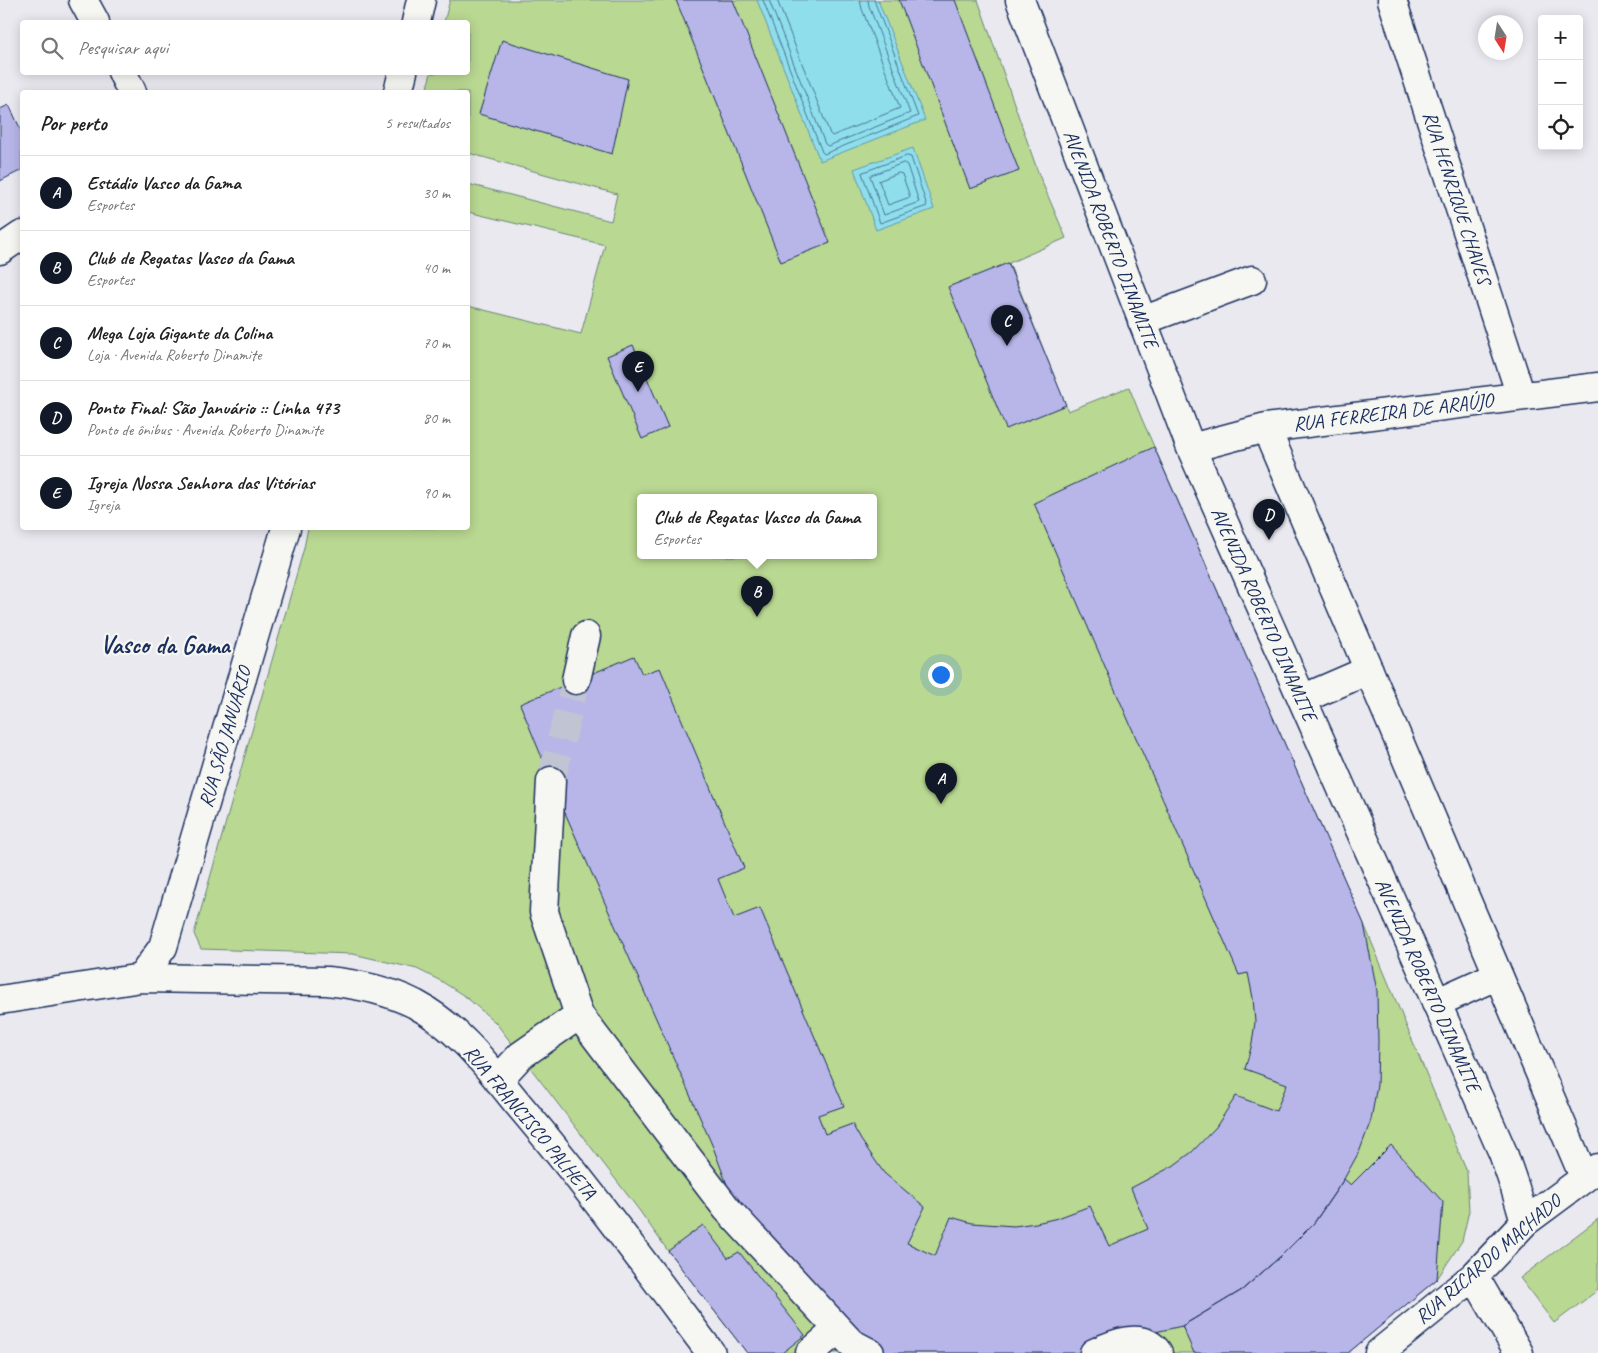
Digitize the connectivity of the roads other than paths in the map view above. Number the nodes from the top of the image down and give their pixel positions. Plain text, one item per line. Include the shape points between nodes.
1 (83, 0) edge
2 (421, 0) edge
3 (1392, 0) edge
4 (1029, 2) edge
5 (94, 20) edge
6 (416, 20) edge
7 (124, 75) edge
8 (402, 75) edge
9 (131, 90) edge
10 (398, 90) edge
11 (20, 236) edge
12 (0, 250) edge
13 (1252, 280) dead end
14 (1142, 321) junction
15 (1598, 387) edge
16 (1522, 396) junction
17 (1266, 428) junction
18 (1191, 448) junction
19 (285, 530) edge
20 (586, 636) dead end
21 (1369, 670) junction
22 (576, 680) tunnel mouth
23 (1302, 699) junction
24 (551, 781) tunnel mouth
25 (164, 947) junction
26 (1498, 975) junction
27 (141, 978) junction
28 (180, 978) junction
29 (0, 1000) edge
30 (1436, 1003) junction
31 (579, 1015) junction
32 (498, 1080) junction
33 (1591, 1173) edge
34 (1525, 1222) junction
35 (1474, 1276) junction
36 (838, 1329) junction
37 (712, 1353) edge
38 (810, 1353) edge
39 (870, 1353) edge
40 (1094, 1353) edge
41 (1158, 1353) edge
42 (1379, 1353) edge
43 (1519, 1353) edge

1 - 5 street
2 - 6 street
3 - 16 street, RUA HENRIQUE CHAVES
4 - 14 street, AVENIDA ROBERTO DINAMITE
7 - 9 street
8 - 10 street
11 - 12 street
13 - 14 street
14 - 18 street, AVENIDA ROBERTO DINAMITE
15 - 16 street, RUA FERREIRA DE ARAÚJO
16 - 17 street, RUA FERREIRA DE ARAÚJO
17 - 18 street, RUA FERREIRA DE ARAÚJO
17 - 21 street
18 - 23 street, AVENIDA ROBERTO DINAMITE
19 - 25 street, RUA SÃO JANUÁRIO
20 - 22 street
21 - 23 street
21 - 26 street
23 - 30 street, AVENIDA ROBERTO DINAMITE
24 - 31 street via 544,912
25 - 27 street, RUA SÃO JANUÁRIO
25 - 28 street
26 - 30 street
26 - 33 street
27 - 28 street, RUA FRANCISCO PALHETA
27 - 29 street, RUA FRANCISCO PALHETA
28 - 32 street, RUA FRANCISCO PALHETA via 328,981 386,991 416,1004 440,1021 474,1051
30 - 34 street, AVENIDA ROBERTO DINAMITE via 1503,1153
31 - 32 street via 520,1056
31 - 36 street via 727,1208
32 - 37 street, RUA FRANCISCO PALHETA via 555,1147
33 - 34 street, RUA RICARDO MACHADO
34 - 35 street, RUA RICARDO MACHADO
35 - 42 street, RUA RICARDO MACHADO
35 - 43 street
36 - 38 street
36 - 39 street via 851,1343
40 - 41 street via 1135,1340

